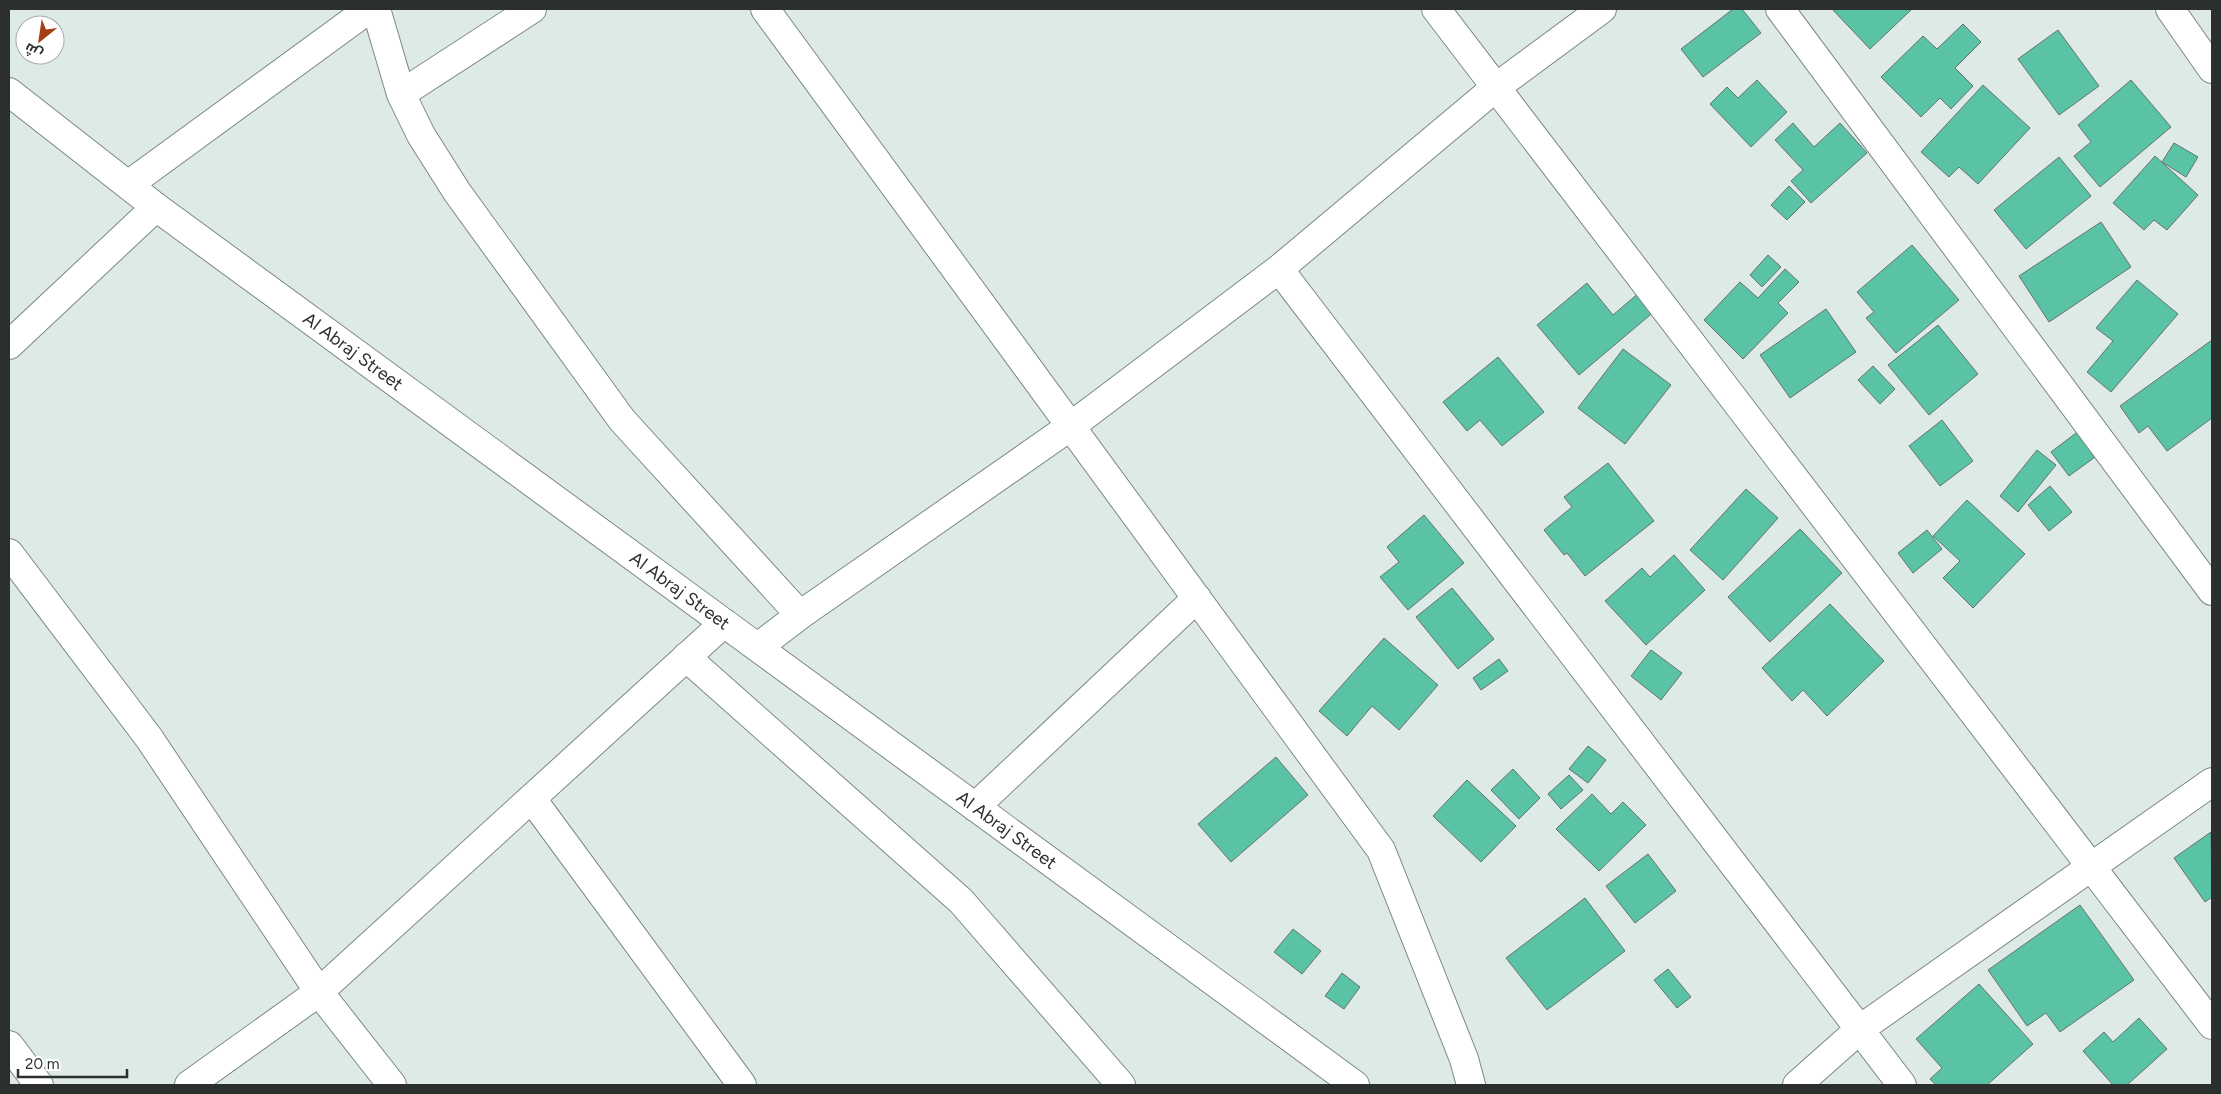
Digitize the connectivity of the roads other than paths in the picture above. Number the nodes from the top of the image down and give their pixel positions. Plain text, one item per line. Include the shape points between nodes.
1 (369, 9) edge
2 (376, 9) edge
3 (532, 9) edge
4 (765, 9) edge
5 (1436, 9) edge
6 (1602, 9) edge
7 (1780, 9) edge
8 (2170, 9) edge
9 (2212, 69) edge
10 (1495, 88) junction
11 (9, 92) edge
12 (401, 94) junction
13 (128, 185) junction
14 (156, 207) junction
15 (1279, 269) junction
16 (9, 345) edge
17 (1071, 426) junction
18 (9, 553) edge
19 (2212, 591) edge
20 (1197, 598) junction
21 (800, 615) junction
22 (724, 623) junction
23 (758, 647) junction
24 (686, 657) junction
25 (2212, 782) edge
26 (532, 799) junction
27 (976, 807) junction
28 (2091, 866) junction
29 (319, 992) junction
30 (2212, 1024) edge
31 (1860, 1029) junction
32 (9, 1045) edge
33 (1344, 1082) edge
34 (39, 1085) edge
35 (189, 1085) edge
36 (392, 1085) edge
37 (742, 1085) edge
38 (1122, 1085) edge
39 (1471, 1085) edge
40 (1797, 1085) edge
41 (1902, 1085) edge

1 - 13 street
2 - 12 street
3 - 12 street
4 - 17 street
5 - 10 street
6 - 10 street
7 - 19 street
8 - 9 street
10 - 15 street
10 - 28 street
11 - 13 street, Al Abraj Street
12 - 21 street via 421,135 457,192 622,420
13 - 14 street, Al Abraj Street
14 - 16 street
14 - 22 street, Al Abraj Street
15 - 17 street
15 - 31 street
17 - 20 street
17 - 21 street
18 - 29 street via 149,738
20 - 27 street
20 - 39 street via 1381,850 1464,1059
21 - 23 street
22 - 23 street, Al Abraj Street
22 - 24 street
23 - 27 street, Al Abraj Street
24 - 26 street
24 - 38 street via 961,901
25 - 28 street
26 - 29 street
26 - 37 street
27 - 33 street, Al Abraj Street
28 - 30 street
28 - 31 street
29 - 35 street
29 - 36 street
31 - 40 street
31 - 41 street
32 - 34 street

